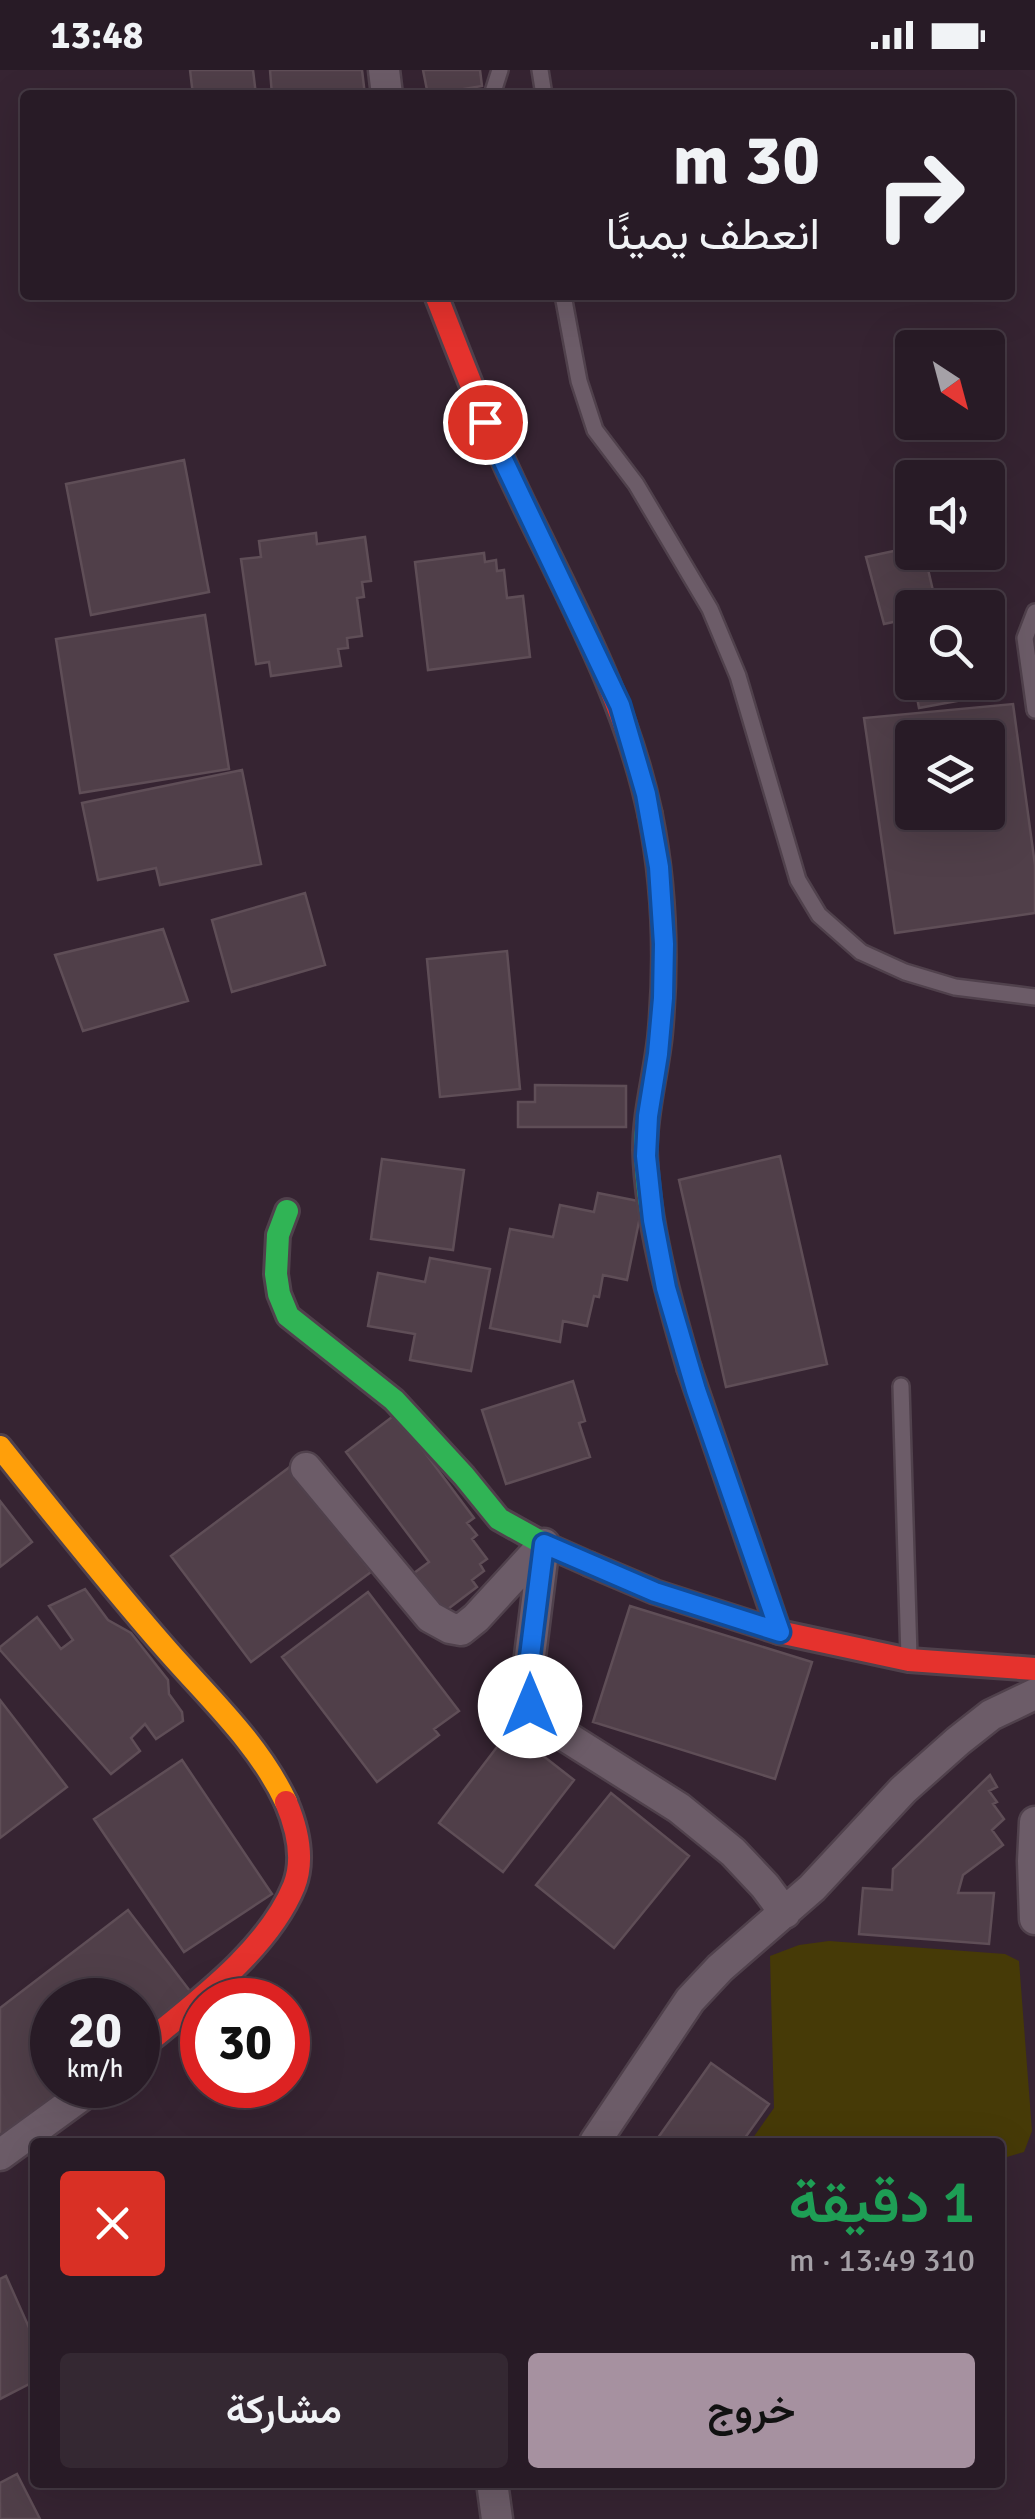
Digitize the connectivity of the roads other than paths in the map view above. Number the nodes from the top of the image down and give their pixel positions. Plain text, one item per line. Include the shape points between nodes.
1 (438, 300) edge
2 (565, 300) edge
3 (1035, 612) edge
4 (1035, 710) edge
5 (1035, 997) edge
6 (287, 1211) dead end
7 (901, 1386) dead end
8 (0, 1448) edge
9 (306, 1468) dead end
10 (544, 1544) junction
11 (780, 1632) junction
12 (909, 1660) junction
13 (1035, 1669) edge
14 (1035, 1694) edge
15 (1035, 1822) edge
16 (785, 1912) junction
17 (1035, 1919) edge
18 (160, 2031) edge
19 (64, 2108) edge
20 (598, 2138) edge
21 (0, 2155) edge
22 (493, 2488) edge
23 (497, 2519) edge

1 - 11 street via 485,422 620,705 646,794 664,944 646,1156 653,1220 696,1390
2 - 5 lane via 595,430 636,484 710,609 738,676 798,880 819,915 862,952 904,972 955,987
3 - 4 lane via 1024,638
6 - 10 street via 276,1274 288,1316 394,1400 500,1519
7 - 12 lane
8 - 18 street via 234,1726 273,1778 293,1819 294,1886 276,1917 248,1955
9 - 10 street via 430,1617 450,1628 461,1630 476,1618
10 - 11 street via 655,1592
10 - 16 street via 526,1688 530,1706 562,1734 680,1808 733,1852
11 - 12 street
12 - 13 street
14 - 16 street via 991,1715 903,1790
15 - 17 street
16 - 20 street via 690,2000
19 - 21 street
22 - 23 street

